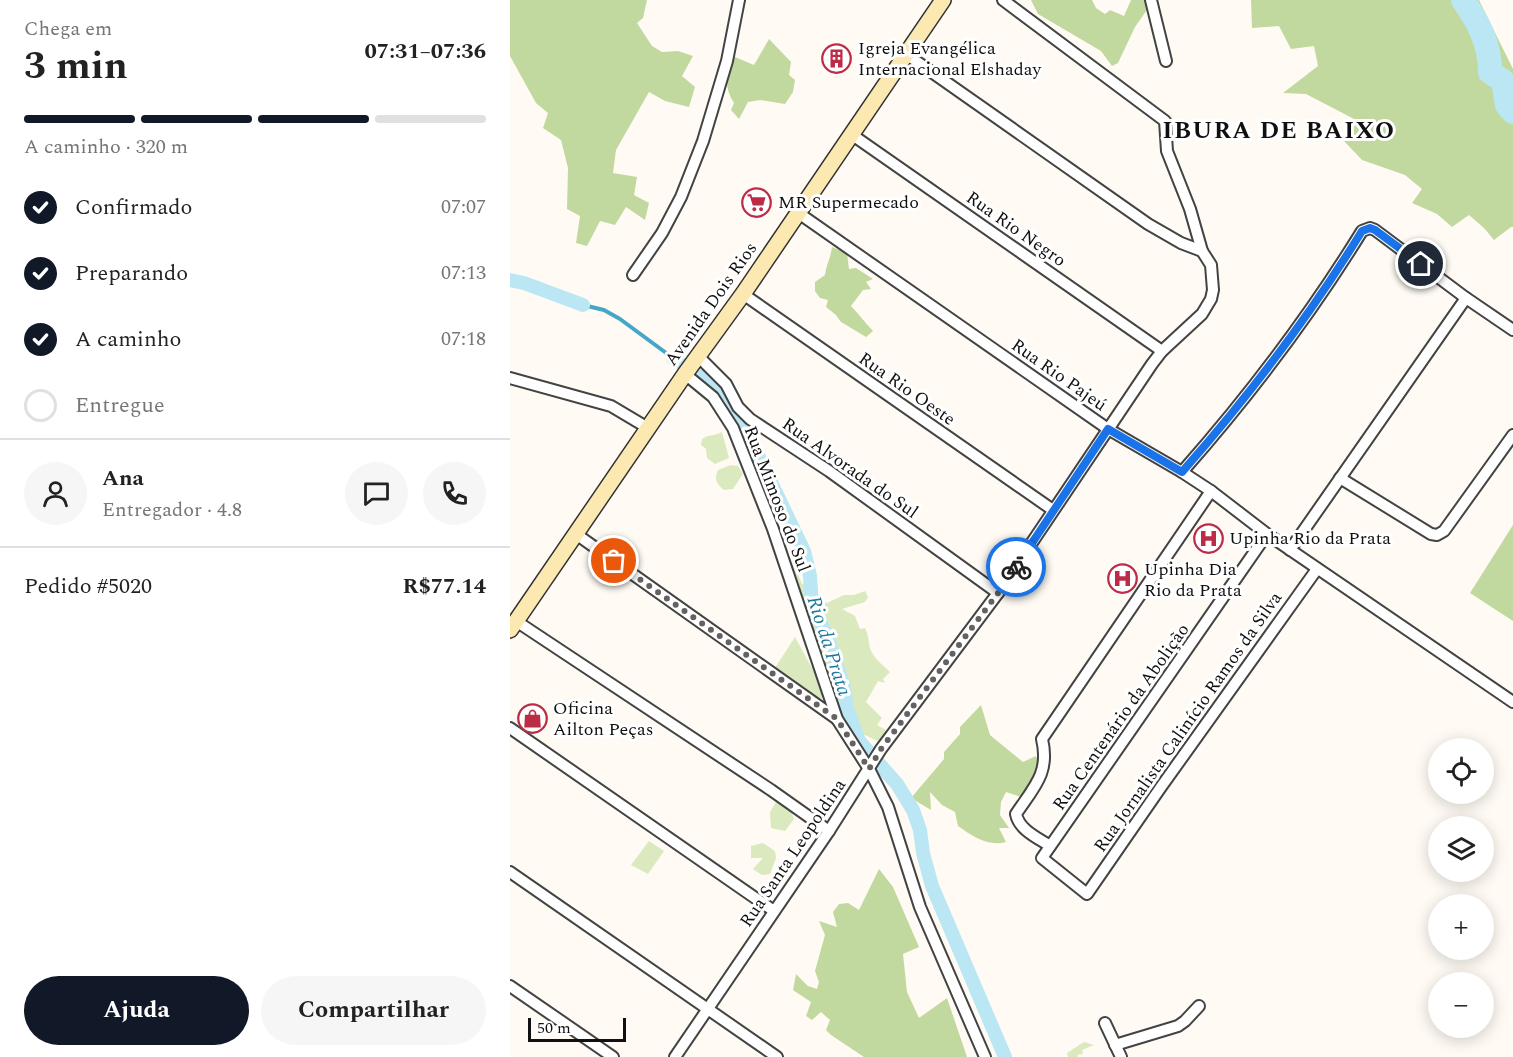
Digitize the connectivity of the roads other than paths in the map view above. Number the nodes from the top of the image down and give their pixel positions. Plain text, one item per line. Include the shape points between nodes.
1 (739, 0) edge
2 (943, 0) edge
3 (1003, 0) edge
4 (1151, 0) edge
5 (906, 54) junction
6 (1166, 61) dead end
7 (851, 135) junction
8 (797, 212) junction
9 (1203, 251) junction
10 (633, 276) dead end
11 (742, 294) junction
12 (1466, 298) junction
13 (1513, 330) edge
14 (1162, 351) junction
15 (698, 356) junction
16 (685, 374) junction
17 (510, 378) edge
18 (648, 428) junction
19 (1108, 429) junction
20 (1513, 435) edge
21 (1182, 472) junction
22 (1340, 478) junction
23 (1211, 491) junction
24 (1053, 510) junction
25 (576, 534) junction
26 (1267, 534) junction
27 (1290, 550) junction
28 (1317, 569) junction
29 (998, 593) junction
30 (513, 625) edge
31 (1513, 702) edge
32 (837, 719) junction
33 (510, 729) edge
34 (870, 767) junction
35 (829, 831) junction
36 (1050, 846) junction
37 (1042, 858) joint
38 (510, 872) edge
39 (774, 911) junction
40 (510, 986) edge
41 (1199, 1006) dead end
42 (708, 1008) junction
43 (1105, 1023) dead end
44 (1115, 1045) junction
45 (613, 1057) edge
46 (675, 1057) edge
47 (777, 1057) edge
48 (985, 1057) edge
49 (1121, 1057) edge

1 - 10 street via 727,61 703,141 681,197
2 - 5 main road, Avenida Dois Rios
3 - 9 street, Rua Santa Leopoldina via 1165,121 1167,151
4 - 6 street
5 - 7 main road, Avenida Dois Rios
5 - 9 street via 1148,224
7 - 8 main road, Avenida Dois Rios
7 - 14 street, Rua Rio Negro
8 - 11 main road, Avenida Dois Rios
8 - 19 street, Rua Rio Pajeú
9 - 14 street, Rua Santa Leopoldina via 1212,267 1211,299 1203,314
11 - 15 main road, Avenida Dois Rios
11 - 24 street, Rua Rio Oeste
12 - 13 street
12 - 21 street via 1375,230 1362,231 1286,346
12 - 22 street
14 - 19 street, Rua Santa Leopoldina
15 - 16 main road, Avenida Dois Rios
15 - 29 street, Rua Alvorada do Sul via 726,384 738,407 750,419
16 - 18 main road, Avenida Dois Rios
16 - 32 street, Rua Mimoso do Sul via 713,396 733,428 773,529
17 - 18 street via 611,406
18 - 25 main road, Avenida Dois Rios
19 - 21 street, Rua Rio Pajeú
19 - 24 street, Rua Santa Leopoldina
20 - 22 street via 1444,531 1437,535
21 - 23 street, Rua Rio Pajeú
22 - 27 street
23 - 26 street, Rua Rio Pajeú
23 - 36 street via 1042,739 1045,766 1016,814 1025,829
24 - 29 street, Rua Santa Leopoldina
25 - 30 main road, Avenida Dois Rios
25 - 32 street
26 - 27 street, Rua Rio Pajeú
26 - 36 street, Rua Centenário da Abolição
27 - 28 street, Rua Rio Pajeú
28 - 31 street, Rua Rio Pajeú
28 - 37 street, Rua Jornalista Calinício Ramos da Silva via 1087,894
29 - 34 street, Rua Santa Leopoldina
30 - 35 street
32 - 34 street
33 - 39 street
34 - 35 street, Rua Santa Leopoldina
34 - 48 street via 893,819 911,882 933,938
35 - 39 street, Rua Santa Leopoldina
36 - 37 street, Rua Centenário da Abolição
38 - 42 street
39 - 42 street, Rua Santa Leopoldina
40 - 45 street
41 - 44 street via 1178,1026
42 - 46 street, Rua Santa Leopoldina
42 - 47 street
43 - 44 street
44 - 49 street

